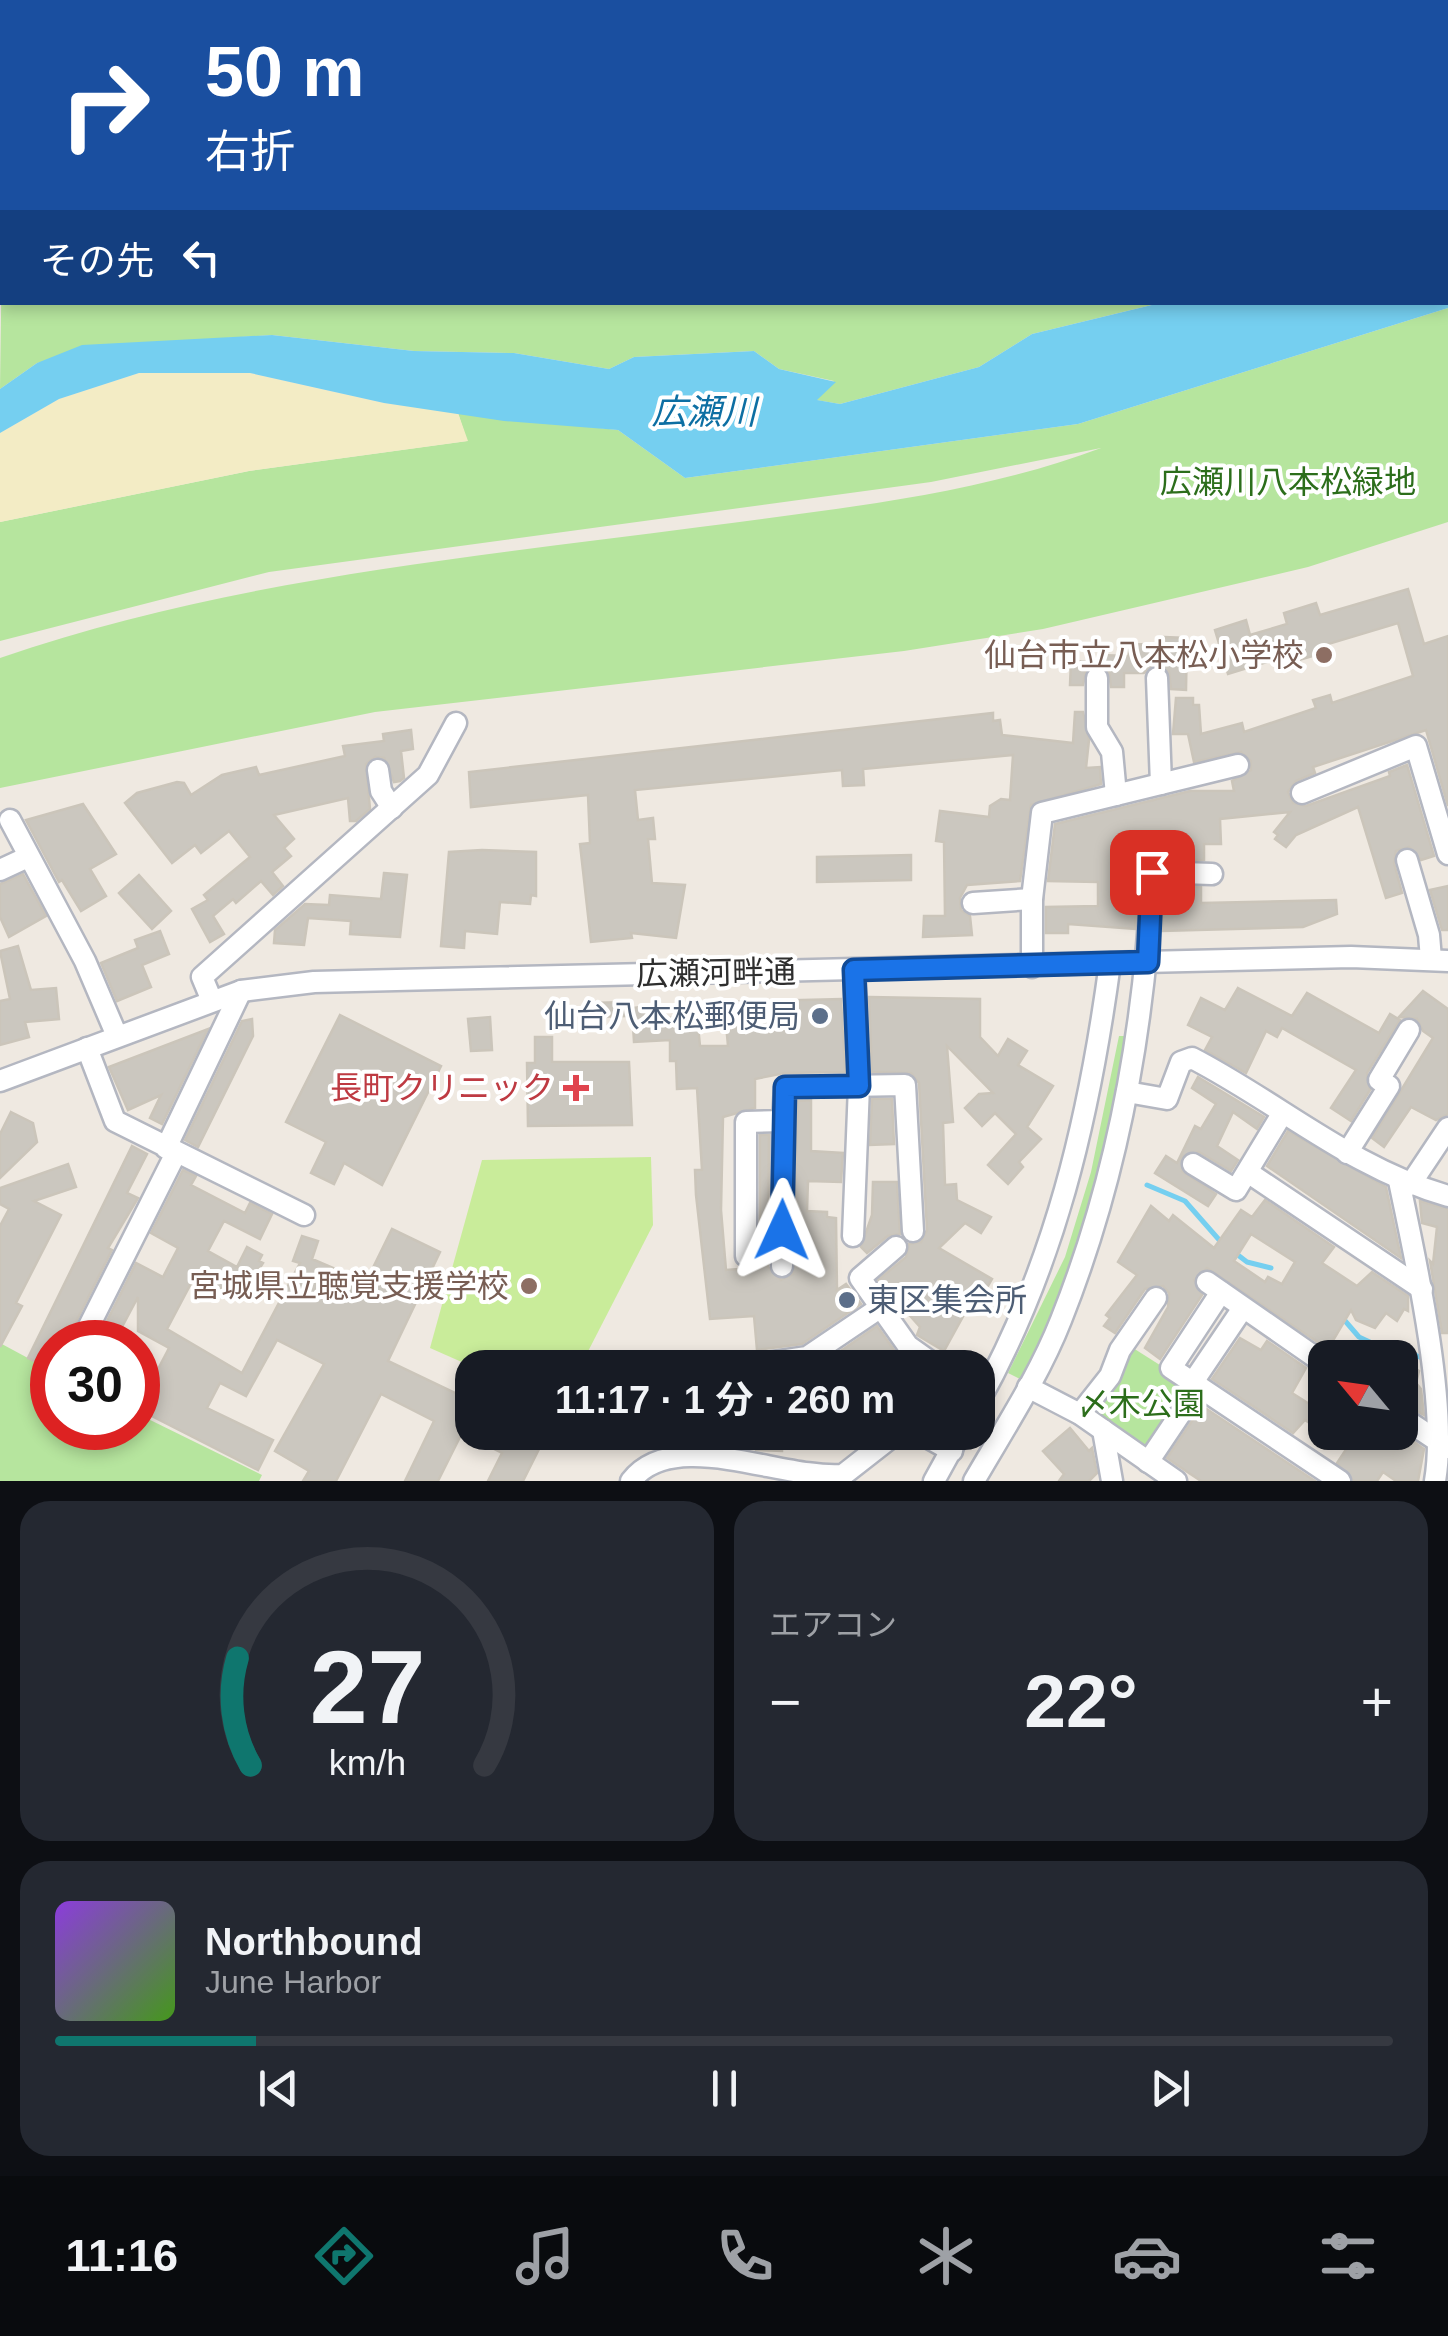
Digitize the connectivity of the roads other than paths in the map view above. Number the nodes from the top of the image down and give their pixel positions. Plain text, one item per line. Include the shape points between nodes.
1 (1097, 678) dead end
2 (1157, 678) dead end
3 (456, 723) dead end
4 (1238, 765) dead end
5 (378, 770) dead end
6 (1161, 784) junction
7 (1302, 793) dead end
8 (1116, 795) junction
9 (392, 808) junction
10 (10, 820) dead end
11 (1448, 854) edge
12 (28, 857) junction
13 (1407, 860) dead end
14 (0, 870) edge
15 (1212, 874) dead end
16 (1032, 899) junction
17 (973, 903) dead end
18 (1440, 960) edge
19 (1110, 962) junction
20 (1148, 962) junction
21 (1032, 967) junction
22 (854, 970) junction
23 (241, 991) junction
24 (212, 1001) junction
25 (1409, 1030) dead end
26 (117, 1036) junction
27 (87, 1048) junction
28 (0, 1081) edge
29 (859, 1086) junction
30 (1128, 1092) junction
31 (1282, 1114) junction
32 (783, 1120) junction
33 (1448, 1128) edge
34 (171, 1150) junction
35 (1347, 1153) junction
36 (1193, 1164) dead end
37 (1249, 1173) junction
38 (1404, 1183) junction
39 (1448, 1196) edge
40 (304, 1214) dead end
41 (913, 1231) dead end
42 (853, 1236) dead end
43 (896, 1246) dead end
44 (746, 1256) dead end
45 (782, 1266) dead end
46 (1422, 1288) junction
47 (1156, 1298) dead end
48 (880, 1307) junction
49 (1243, 1308) junction
50 (91, 1320) edge
51 (1448, 1343) edge
52 (816, 1350) edge
53 (914, 1350) edge
54 (1308, 1352) edge
55 (1442, 1364) edge
56 (995, 1370) edge
57 (1196, 1384) junction
58 (1028, 1387) junction
59 (1080, 1414) junction
60 (1418, 1428) edge
61 (1103, 1430) junction
62 (1447, 1448) edge
63 (876, 1450) edge
64 (952, 1450) edge
65 (1148, 1462) junction
66 (631, 1481) edge
67 (934, 1481) edge
68 (974, 1481) edge
69 (1112, 1481) edge
70 (1176, 1481) edge
71 (1340, 1481) edge
72 (1434, 1481) edge

1 - 8 street via 1097,726 1112,752
2 - 6 street
3 - 9 street via 428,775
4 - 6 street
5 - 9 street
6 - 8 street
7 - 11 street via 1416,746
8 - 16 street via 1042,813
9 - 24 street via 202,977
10 - 12 street
12 - 14 street
12 - 26 street
13 - 18 street
15 - 20 street via 1152,872
16 - 17 street
16 - 21 street
18 - 20 street, 広瀬河畔通
19 - 20 street, 広瀬河畔通
19 - 21 street, 広瀬河畔通
19 - 56 street via 1083,1132 1064,1204 1023,1316
20 - 30 street
21 - 22 street, 広瀬河畔通
22 - 23 street, 広瀬河畔通 via 314,982
22 - 29 street
23 - 24 street, 広瀬河畔通
23 - 34 street
24 - 26 street, 広瀬河畔通
25 - 35 street via 1380,1080 1389,1086
26 - 27 street, 広瀬河畔通
27 - 28 street, 広瀬河畔通
27 - 34 street via 115,1121
29 - 32 street via 785,1087
29 - 41 street via 905,1086
29 - 42 street
30 - 31 street via 1167,1099 1181,1062 1192,1058
30 - 58 street via 1093,1229
31 - 35 street
31 - 37 street
32 - 44 street via 746,1122
32 - 45 street
33 - 38 street
34 - 40 street
34 - 50 street
35 - 38 street
36 - 37 street via 1236,1190
37 - 46 street
38 - 39 street
38 - 46 street
43 - 48 street via 860,1278
46 - 55 street
47 - 59 street
48 - 52 street
48 - 53 street
49 - 54 street
49 - 57 street
49 - 57 street via 1214,1287 1171,1368
51 - 55 street
55 - 62 street
57 - 65 street
57 - 71 street
58 - 59 street
58 - 68 street
59 - 61 street
60 - 62 street
61 - 65 street
61 - 69 street
62 - 72 street
63 - 66 street via 843,1476 682,1456 646,1464
64 - 67 street
65 - 70 street

